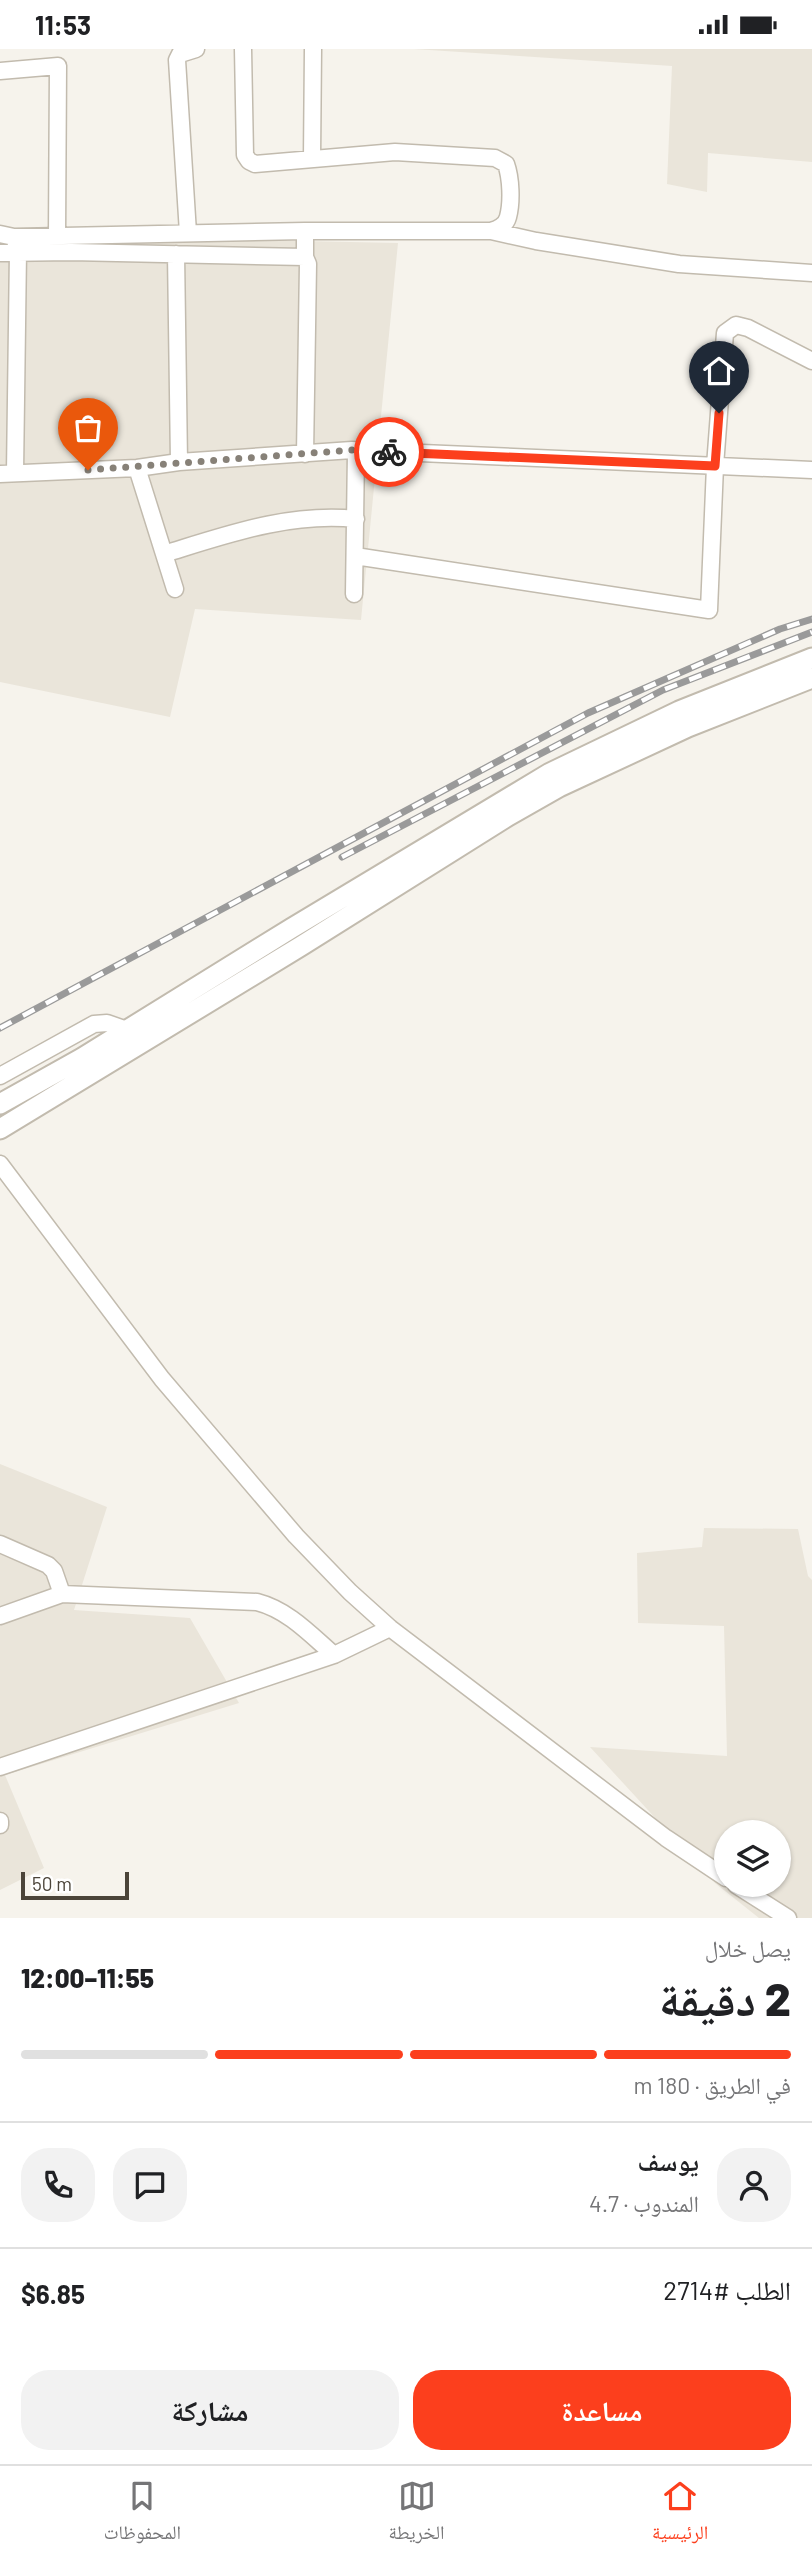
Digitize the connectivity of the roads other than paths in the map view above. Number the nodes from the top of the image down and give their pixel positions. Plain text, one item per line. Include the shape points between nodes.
1 (57, 49) edge
2 (196, 49) edge
3 (243, 49) edge
4 (313, 49) edge
5 (58, 66) junction
6 (0, 71) edge
7 (312, 158) junction
8 (305, 231) junction
9 (491, 232) junction
10 (188, 233) junction
11 (11, 241) edge
12 (67, 241) junction
13 (0, 253) edge
14 (176, 254) junction
15 (305, 257) junction
16 (812, 273) edge
17 (812, 361) edge
18 (8, 408) edge
19 (356, 451) junction
20 (305, 454) junction
21 (179, 462) junction
22 (715, 466) junction
23 (137, 468) junction
24 (812, 470) edge
25 (7, 473) edge
26 (356, 519) junction
27 (164, 554) junction
28 (355, 556) junction
29 (175, 589) dead end
30 (354, 594) dead end
31 (812, 658) edge
32 (812, 678) edge
33 (127, 1030) junction
34 (0, 1076) edge
35 (0, 1104) edge
36 (0, 1129) edge
37 (0, 1164) edge
38 (0, 1543) edge
39 (62, 1594) junction
40 (0, 1616) edge
41 (390, 1628) junction
42 (334, 1655) junction
43 (0, 1767) edge
44 (714, 1870) edge
45 (755, 1897) edge
46 (788, 1918) edge

1 - 5 street
2 - 10 street via 180,54 177,60
3 - 7 street via 248,161
4 - 7 street
5 - 6 street
5 - 12 street
7 - 9 street via 394,152 495,158 506,164 509,175 508,217
8 - 9 street
8 - 10 street
8 - 15 street
9 - 16 street via 679,264
10 - 12 street
11 - 12 street
11 - 13 street
11 - 18 street
12 - 14 street
14 - 15 street
14 - 21 street
15 - 20 street
17 - 22 street via 748,328 736,325 725,333
18 - 25 street
19 - 20 street
19 - 22 street
19 - 26 street
20 - 21 street
21 - 23 street
22 - 24 street
22 - 28 street via 709,610
23 - 25 street
23 - 27 street
26 - 27 street via 287,521
26 - 28 street
27 - 29 street
28 - 30 street
31 - 33 street via 669,715 550,772
32 - 36 street via 688,727 559,787
33 - 34 street via 94,1024
33 - 35 street
37 - 41 street via 162,1379 296,1536
38 - 39 street via 48,1565
39 - 40 street
39 - 42 street via 257,1602 286,1613
41 - 42 street
41 - 44 street
42 - 43 street
45 - 46 street

